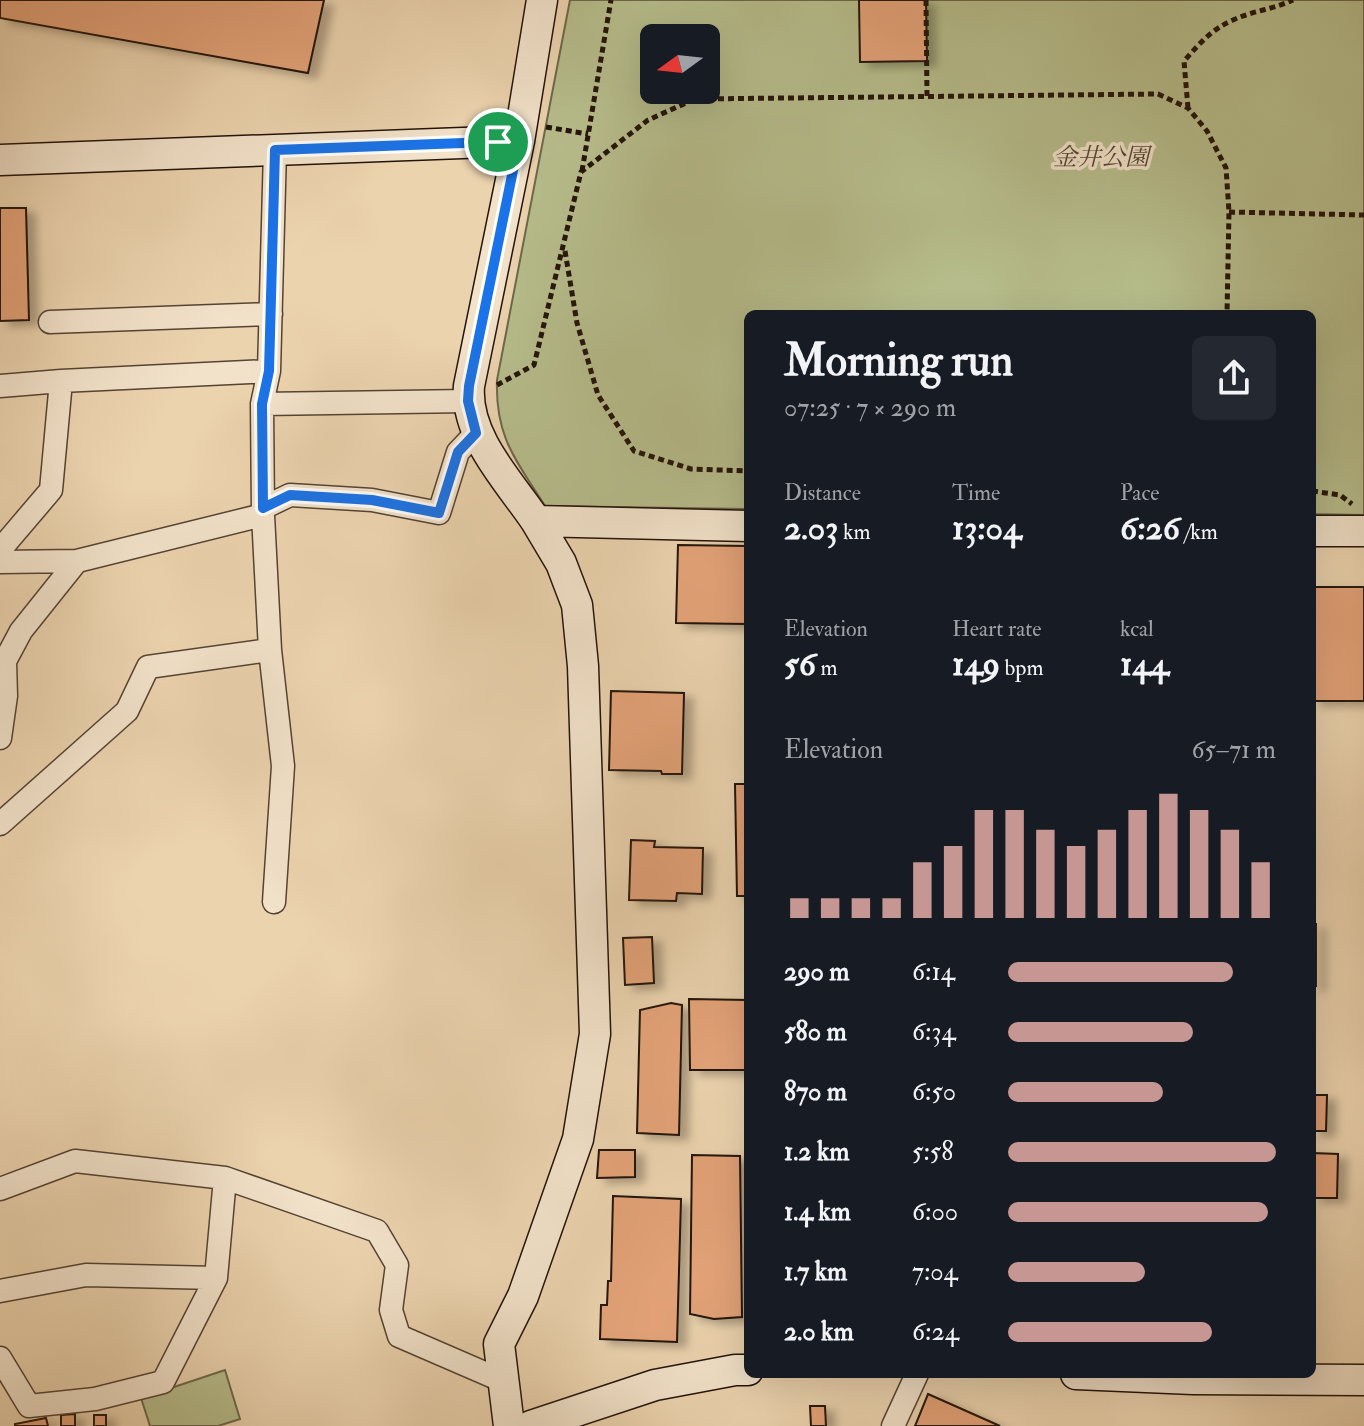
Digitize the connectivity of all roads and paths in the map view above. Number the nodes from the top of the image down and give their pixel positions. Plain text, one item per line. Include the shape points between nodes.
1 (542, 0) edge
2 (611, 0) edge
3 (926, 0) edge
4 (1293, 0) edge
5 (927, 98) junction
6 (1188, 108) junction
7 (520, 132) junction
8 (588, 134) junction
9 (275, 150) junction
10 (0, 160) edge
11 (581, 172) junction
12 (1229, 212) junction
13 (1364, 215) edge
14 (564, 246) junction
15 (1227, 310) edge
16 (271, 314) junction
17 (50, 322) dead end
18 (269, 371) junction
19 (61, 381) junction
20 (0, 386) edge
21 (468, 401) junction
22 (262, 404) junction
23 (476, 433) junction
24 (744, 471) edge
25 (1316, 492) edge
26 (263, 511) junction
27 (1364, 514) edge
28 (536, 521) junction
29 (744, 526) edge
30 (1316, 531) edge
31 (1364, 531) edge
32 (0, 550) edge
33 (77, 561) junction
34 (0, 562) edge
35 (270, 650) junction
36 (0, 738) edge
37 (0, 824) edge
38 (274, 902) dead end
39 (225, 1178) junction
40 (0, 1189) edge
41 (216, 1278) junction
42 (0, 1291) edge
43 (0, 1358) edge
44 (744, 1370) edge
45 (915, 1378) edge
46 (1170, 1378) edge
47 (1364, 1380) edge
48 (503, 1381) junction
49 (509, 1426) edge
50 (531, 1426) edge
51 (893, 1426) edge

1 - 7 street
2 - 8 path
3 - 5 path
4 - 6 path via 1233,20 1206,36 1184,61
5 - 6 path via 1158,94
5 - 11 path via 695,99 648,120
6 - 12 path via 1226,168
7 - 8 path
7 - 9 street
7 - 21 street
8 - 11 path
9 - 10 street
9 - 16 street
11 - 14 path
12 - 13 path
12 - 15 path
14 - 21 path via 534,365
14 - 24 path via 577,323 598,395 634,451 691,469
16 - 17 street
16 - 18 street
18 - 19 street
18 - 22 street
19 - 20 street
19 - 32 street via 51,490
21 - 22 street
21 - 23 street
22 - 26 street
23 - 26 street via 458,452 439,513 372,500 290,495
23 - 28 street
25 - 27 path via 1340,495
26 - 33 street
26 - 35 street
28 - 29 street
28 - 48 street via 561,563 577,605 595,1034 578,1139 523,1296 499,1344
30 - 31 street
33 - 34 street
33 - 36 street via 21,631 5,661
35 - 37 street via 148,667 127,711
35 - 38 street via 283,766
39 - 40 street via 75,1161
39 - 41 street
39 - 48 street via 377,1231 397,1265 391,1310 399,1336
41 - 42 street via 86,1275
41 - 43 street via 163,1382 95,1399 29,1406
44 - 50 street via 655,1385
45 - 51 street
46 - 47 street
48 - 49 street

